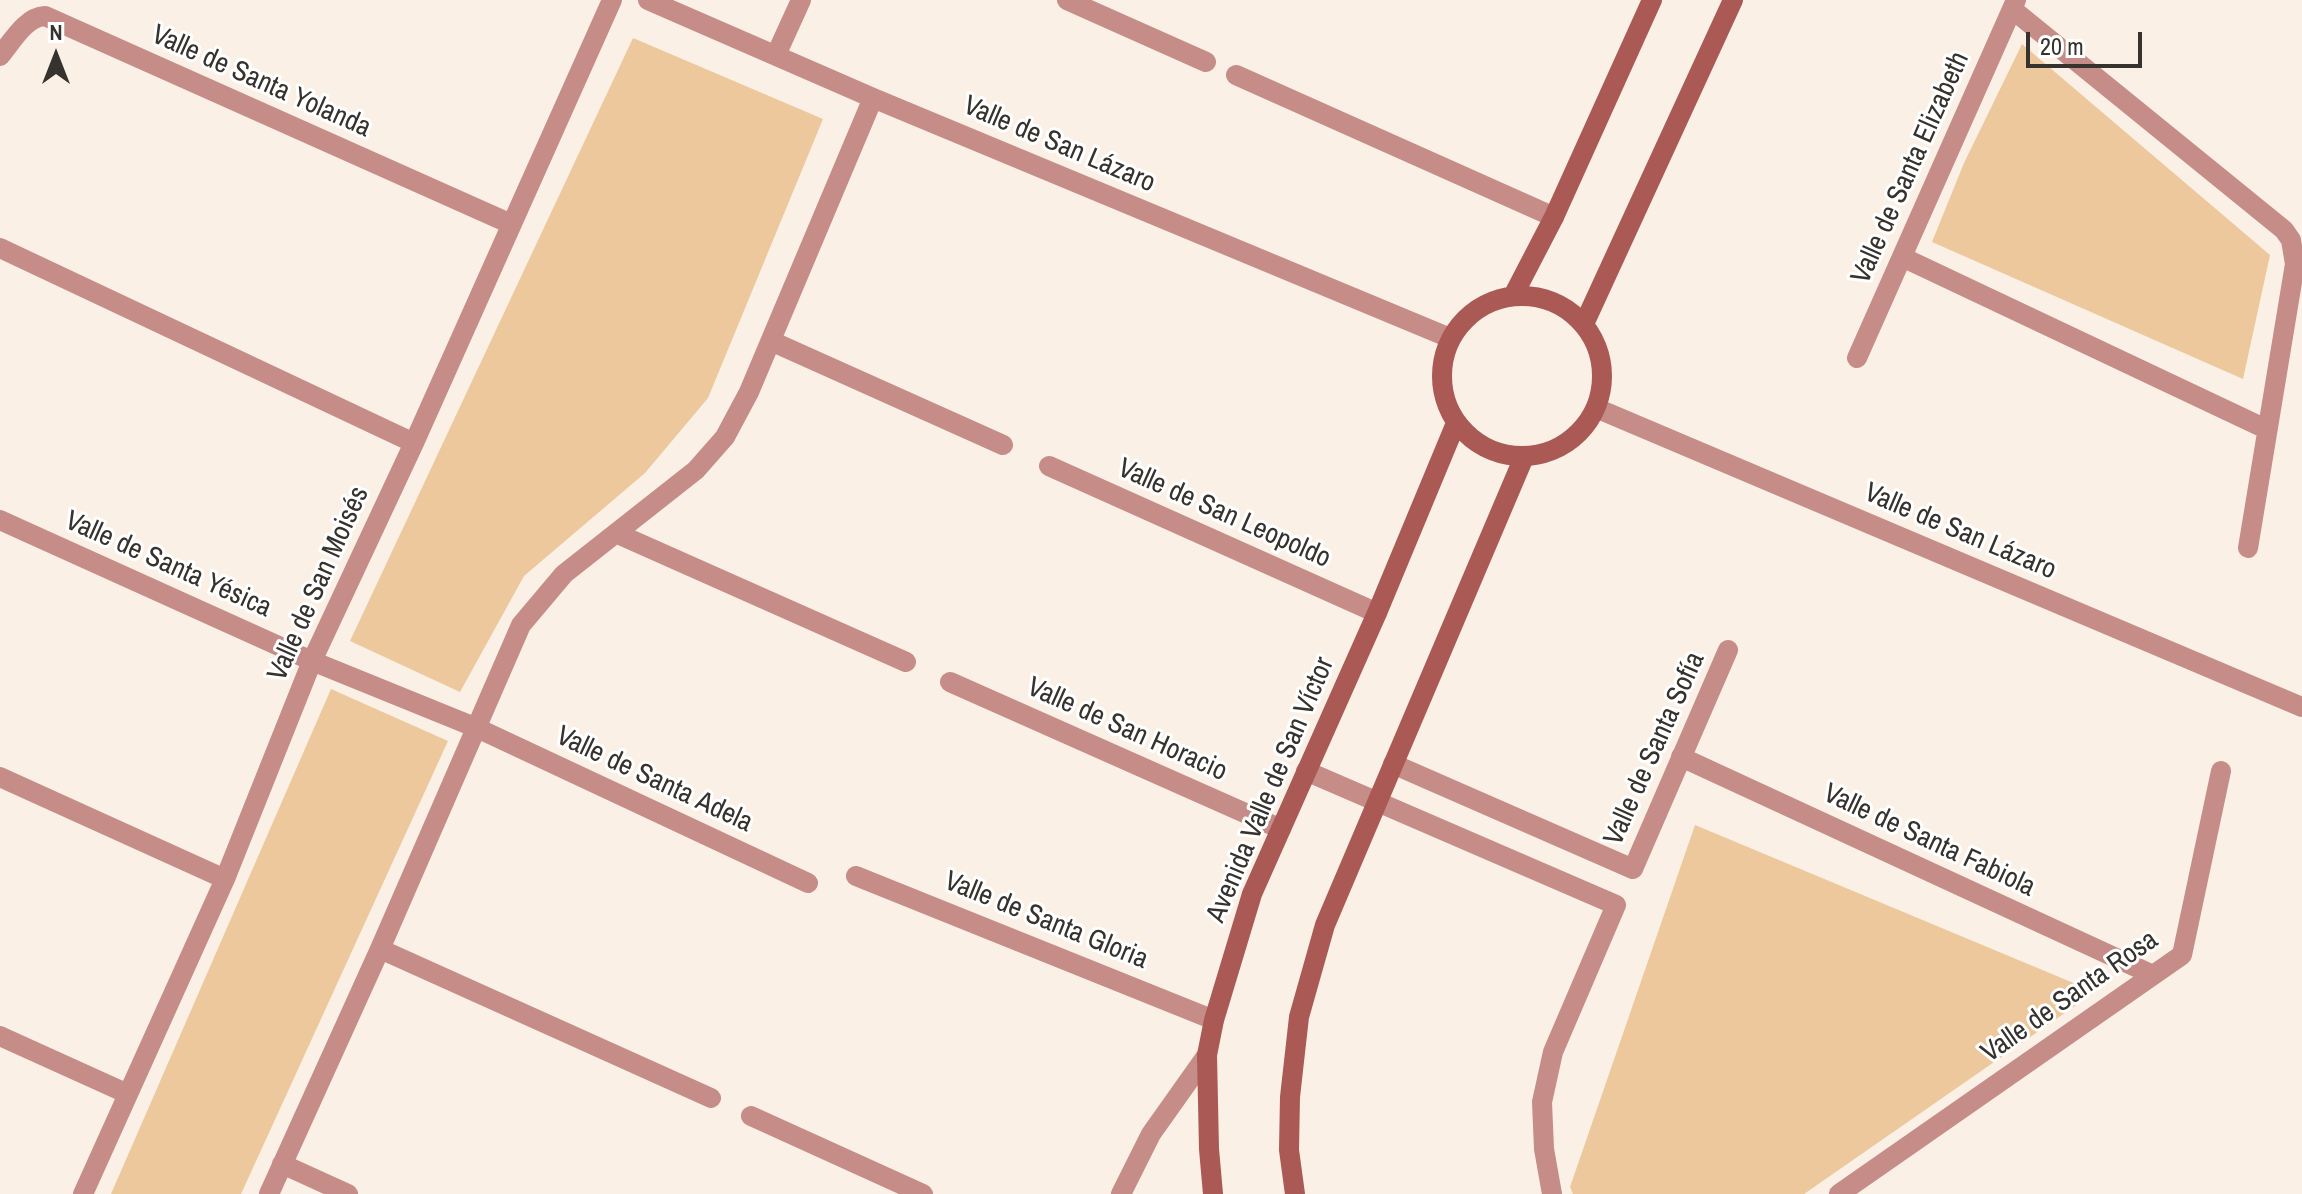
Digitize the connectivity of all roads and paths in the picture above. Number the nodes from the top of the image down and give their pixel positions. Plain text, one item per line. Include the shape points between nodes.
1 (612, 0) edge
2 (648, 0) edge
3 (801, 0) edge
4 (1067, 0) edge
5 (1733, 0) edge
6 (1646, 2) edge
7 (2014, 4) edge
8 (776, 55) junction
9 (0, 56) edge
10 (1206, 62) dead end
11 (1236, 75) dead end
12 (873, 98) junction
13 (1554, 217) junction
14 (511, 224) junction
15 (0, 248) edge
16 (1902, 257) junction
17 (1513, 296) junction
18 (1584, 324) junction
19 (1450, 338) junction
20 (771, 341) junction
21 (1857, 358) dead end
22 (1596, 408) junction
23 (1456, 423) junction
24 (2266, 429) junction
25 (414, 443) junction
26 (1003, 445) dead end
27 (1524, 457) junction
28 (1049, 466) dead end
29 (0, 520) edge
30 (618, 534) junction
31 (2248, 548) dead end
32 (1377, 613) junction
33 (1728, 650) dead end
34 (312, 661) junction
35 (906, 662) dead end
36 (950, 682) dead end
37 (2302, 707) edge
38 (477, 728) junction
39 (1681, 757) junction
40 (1393, 764) junction
41 (1306, 771) junction
42 (2221, 771) dead end
43 (0, 777) edge
44 (1376, 801) junction
45 (1281, 829) junction
46 (856, 876) dead end
47 (225, 879) junction
48 (808, 883) dead end
49 (380, 949) junction
50 (2153, 975) junction
51 (1214, 1020) junction
52 (0, 1036) edge
53 (1207, 1055) junction
54 (128, 1094) junction
55 (711, 1098) dead end
56 (751, 1116) dead end
57 (282, 1164) junction
58 (83, 1194) edge
59 (269, 1194) edge
60 (348, 1194) edge
61 (923, 1194) edge
62 (1121, 1194) edge
63 (1213, 1194) edge
64 (1295, 1194) edge
65 (1552, 1194) edge
66 (1839, 1194) edge

1 - 14 street, Valle de San Moisés
2 - 8 street, Valle de San Lázaro
3 - 8 street
4 - 10 street
5 - 18 street
6 - 13 street
7 - 16 street, Valle de Santa Elizabeth
7 - 24 street via 2291,240 2295,264
8 - 12 street, Valle de San Lázaro
9 - 14 street, Valle de Santa Yolanda via 29,21 45,16
11 - 13 street
12 - 19 street, Valle de San Lázaro
12 - 20 street
13 - 17 street
14 - 25 street, Valle de San Moisés
15 - 25 street
16 - 21 street, Valle de Santa Elizabeth
16 - 24 street
17 - 18 street via 1555,302
17 - 19 street via 1477,309
18 - 22 street via 1598,347 1603,378
19 - 23 street via 1440,378
20 - 26 street
20 - 30 street via 725,437 696,470
22 - 27 street via 1577,435 1549,452
22 - 37 street, Valle de San Lázaro
23 - 27 street via 1483,447
23 - 32 street, Avenida Valle de San Víctor
24 - 31 street
25 - 34 street, Valle de San Moisés
27 - 40 street
28 - 32 street, Valle de San Leopoldo
29 - 34 street, Valle de Santa Yésica
30 - 35 street
30 - 38 street via 564,574 521,625
32 - 41 street, Avenida Valle de San Víctor
33 - 39 street, Valle de Santa Sofía
34 - 38 street, Valle de Santa Yésica
34 - 47 street, Valle de San Moisés
36 - 45 street, Valle de San Horacio
38 - 48 street, Valle de Santa Adela
38 - 49 street
39 - 40 street, Valle de Santa Sofía via 1633,869
39 - 50 street, Valle de Santa Fabiola
40 - 44 street
41 - 44 street
41 - 45 street, Avenida Valle de San Víctor
42 - 50 street, Valle de Santa Rosa via 2182,955
43 - 47 street
44 - 64 street via 1325,925 1299,1017 1289,1137
44 - 65 street via 1616,905 1553,1052 1542,1102
45 - 51 street, Avenida Valle de San Víctor via 1252,894
46 - 51 street, Valle de Santa Gloria
47 - 54 street, Valle de San Moisés
49 - 55 street
49 - 57 street
50 - 66 street, Valle de Santa Rosa
51 - 53 street, Avenida Valle de San Víctor
52 - 54 street
53 - 62 street via 1151,1134
53 - 63 street, Avenida Valle de San Víctor
54 - 58 street, Valle de San Moisés
56 - 61 street
57 - 59 street
57 - 60 street

